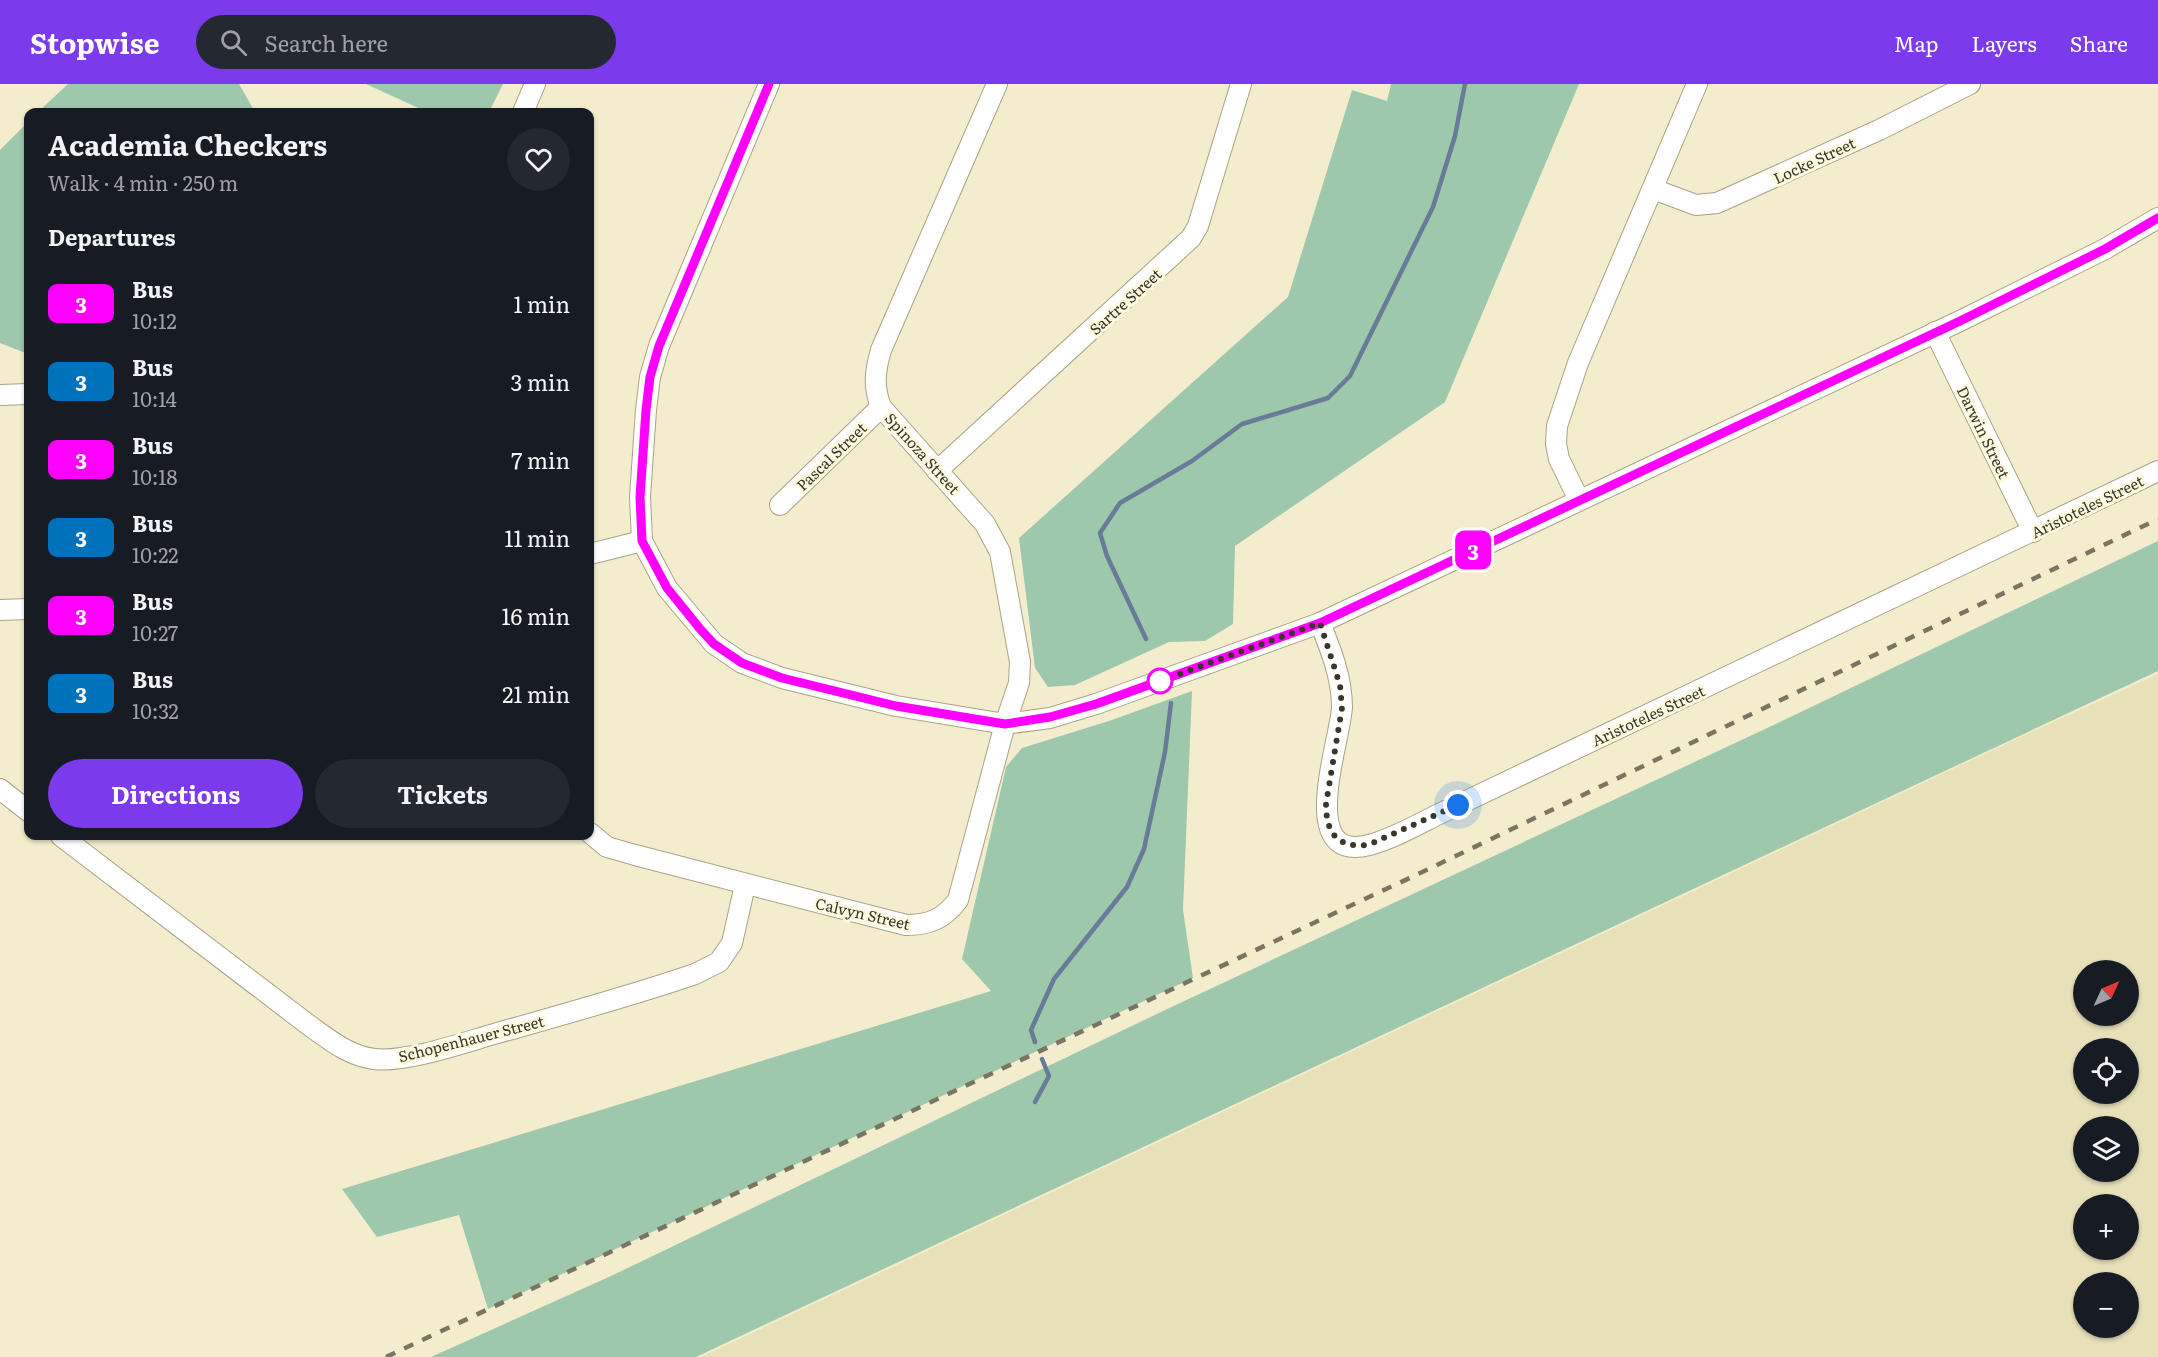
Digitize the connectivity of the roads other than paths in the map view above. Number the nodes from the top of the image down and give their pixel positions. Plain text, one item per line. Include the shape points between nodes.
1 (535, 84) edge
2 (770, 84) edge
3 (997, 84) edge
4 (1241, 84) edge
5 (1697, 84) edge
6 (1970, 84) edge
7 (525, 108) edge
8 (1653, 189) junction
9 (2158, 218) edge
10 (1935, 332) junction
11 (24, 394) edge
12 (0, 395) edge
13 (881, 407) junction
14 (937, 471) junction
15 (2158, 471) edge
16 (1579, 500) junction
17 (780, 505) dead end
18 (2033, 532) junction
19 (642, 541) junction
20 (594, 553) edge
21 (24, 609) edge
22 (0, 610) edge
23 (1320, 623) junction
24 (1005, 724) junction
25 (0, 789) edge
26 (24, 808) edge
27 (594, 836) edge
28 (66, 840) edge
29 (746, 885) junction

1 - 7 street
2 - 19 street via 659,346 650,377 640,497
3 - 13 street, Spinoza Street via 881,350 875,373
4 - 14 street, Sartre Street via 1191,238
5 - 8 street
6 - 8 street, Locke Street via 1717,203 1696,205
8 - 16 street via 1578,363 1557,426 1559,459
9 - 10 street via 2105,249
10 - 16 street
10 - 18 street, Darwin Street
11 - 12 street
13 - 14 street, Spinoza Street
13 - 17 street, Pascal Street
14 - 24 street, Spinoza Street via 979,516 1000,552 1020,662 1019,683
15 - 18 street, Aristoteles Street
16 - 23 street
18 - 23 street, Aristoteles Street via 1437,815 1368,845 1354,847 1339,841 1326,819 1342,708 1340,685
19 - 20 street
19 - 24 street via 654,567 688,615 714,644 742,663 782,678 884,704
21 - 22 street
23 - 24 street via 1096,704
24 - 29 street, Calvyn Street via 957,900 938,920 906,925
25 - 26 street
27 - 29 street, Calvyn Street via 607,847
28 - 29 street, Schopenhauer Street via 339,1047 375,1059 456,1045 695,974 719,962 732,943

